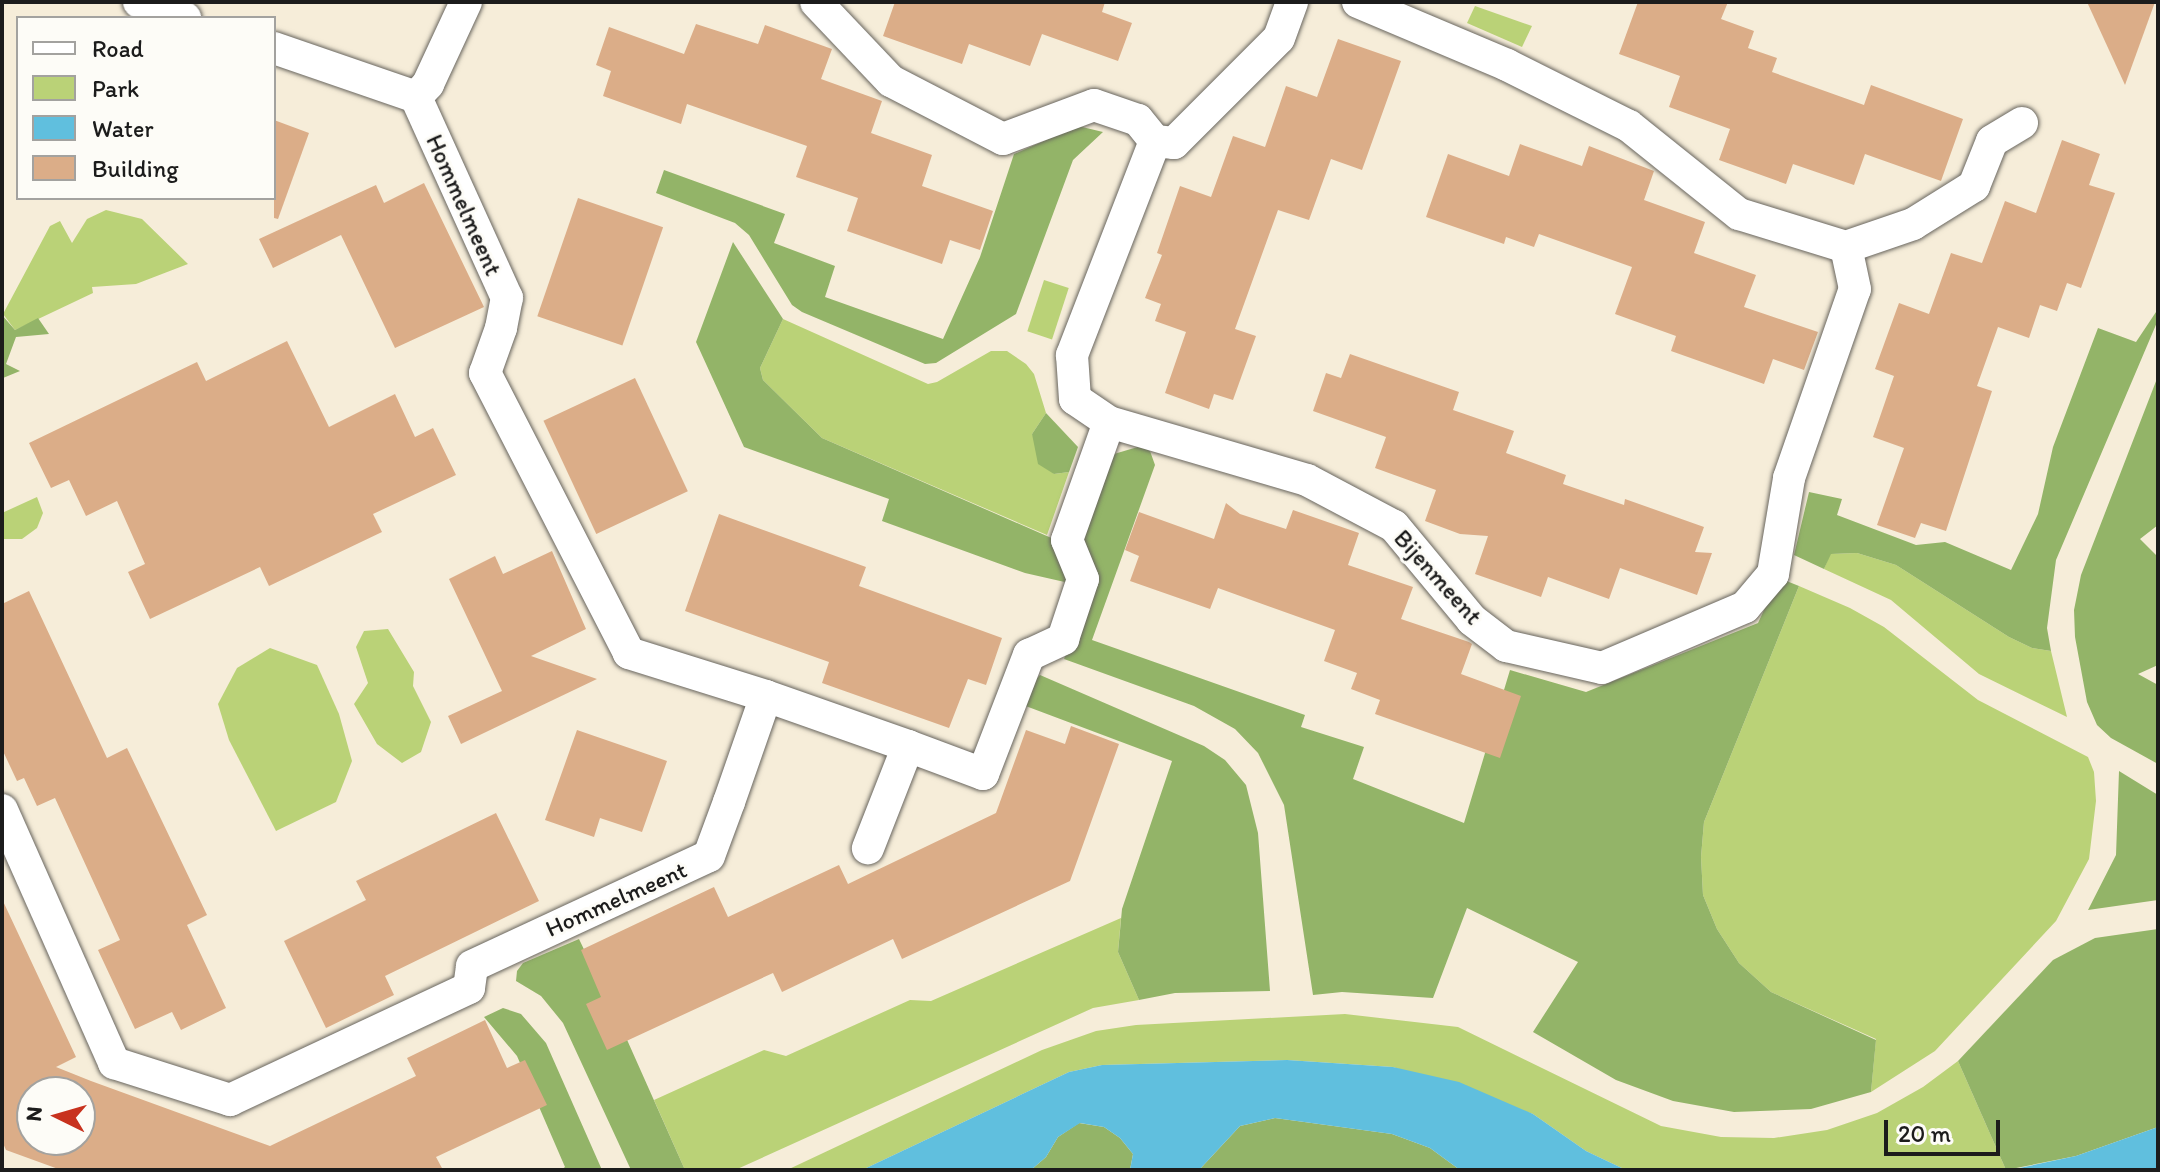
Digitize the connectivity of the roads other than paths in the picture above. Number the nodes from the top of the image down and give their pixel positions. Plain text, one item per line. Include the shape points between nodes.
1 (139, 2) edge
2 (466, 2) edge
3 (816, 2) edge
4 (1292, 2) edge
5 (1358, 2) edge
6 (179, 16) edge
7 (276, 49) edge
8 (416, 97) junction
9 (2022, 123) dead end
10 (1155, 141) junction
11 (1846, 247) junction
12 (1109, 422) junction
13 (766, 696) junction
14 (908, 746) junction
15 (2, 810) edge
16 (868, 848) dead end

1 - 6 street
2 - 8 street via 428,84
3 - 10 street via 891,81 1003,139 1094,105 1138,120
4 - 10 street via 1279,38 1174,143
5 - 11 street via 1507,65 1629,126 1739,214
7 - 8 street
8 - 13 street, Hommelmeent via 507,298 485,373 629,653
9 - 11 street via 1992,141 1974,186 1913,224
10 - 12 street, Bijenmeent via 1072,355 1075,399
11 - 12 street, Bijenmeent via 1855,289 1789,478 1773,574 1745,607 1602,668 1506,646 1472,620 1394,526 1307,480
12 - 14 street via 1067,540 1083,579 1063,639 1029,655 983,774
13 - 14 street
13 - 15 street, Hommelmeent via 709,856 472,966 469,988 230,1100 114,1063
14 - 16 street

